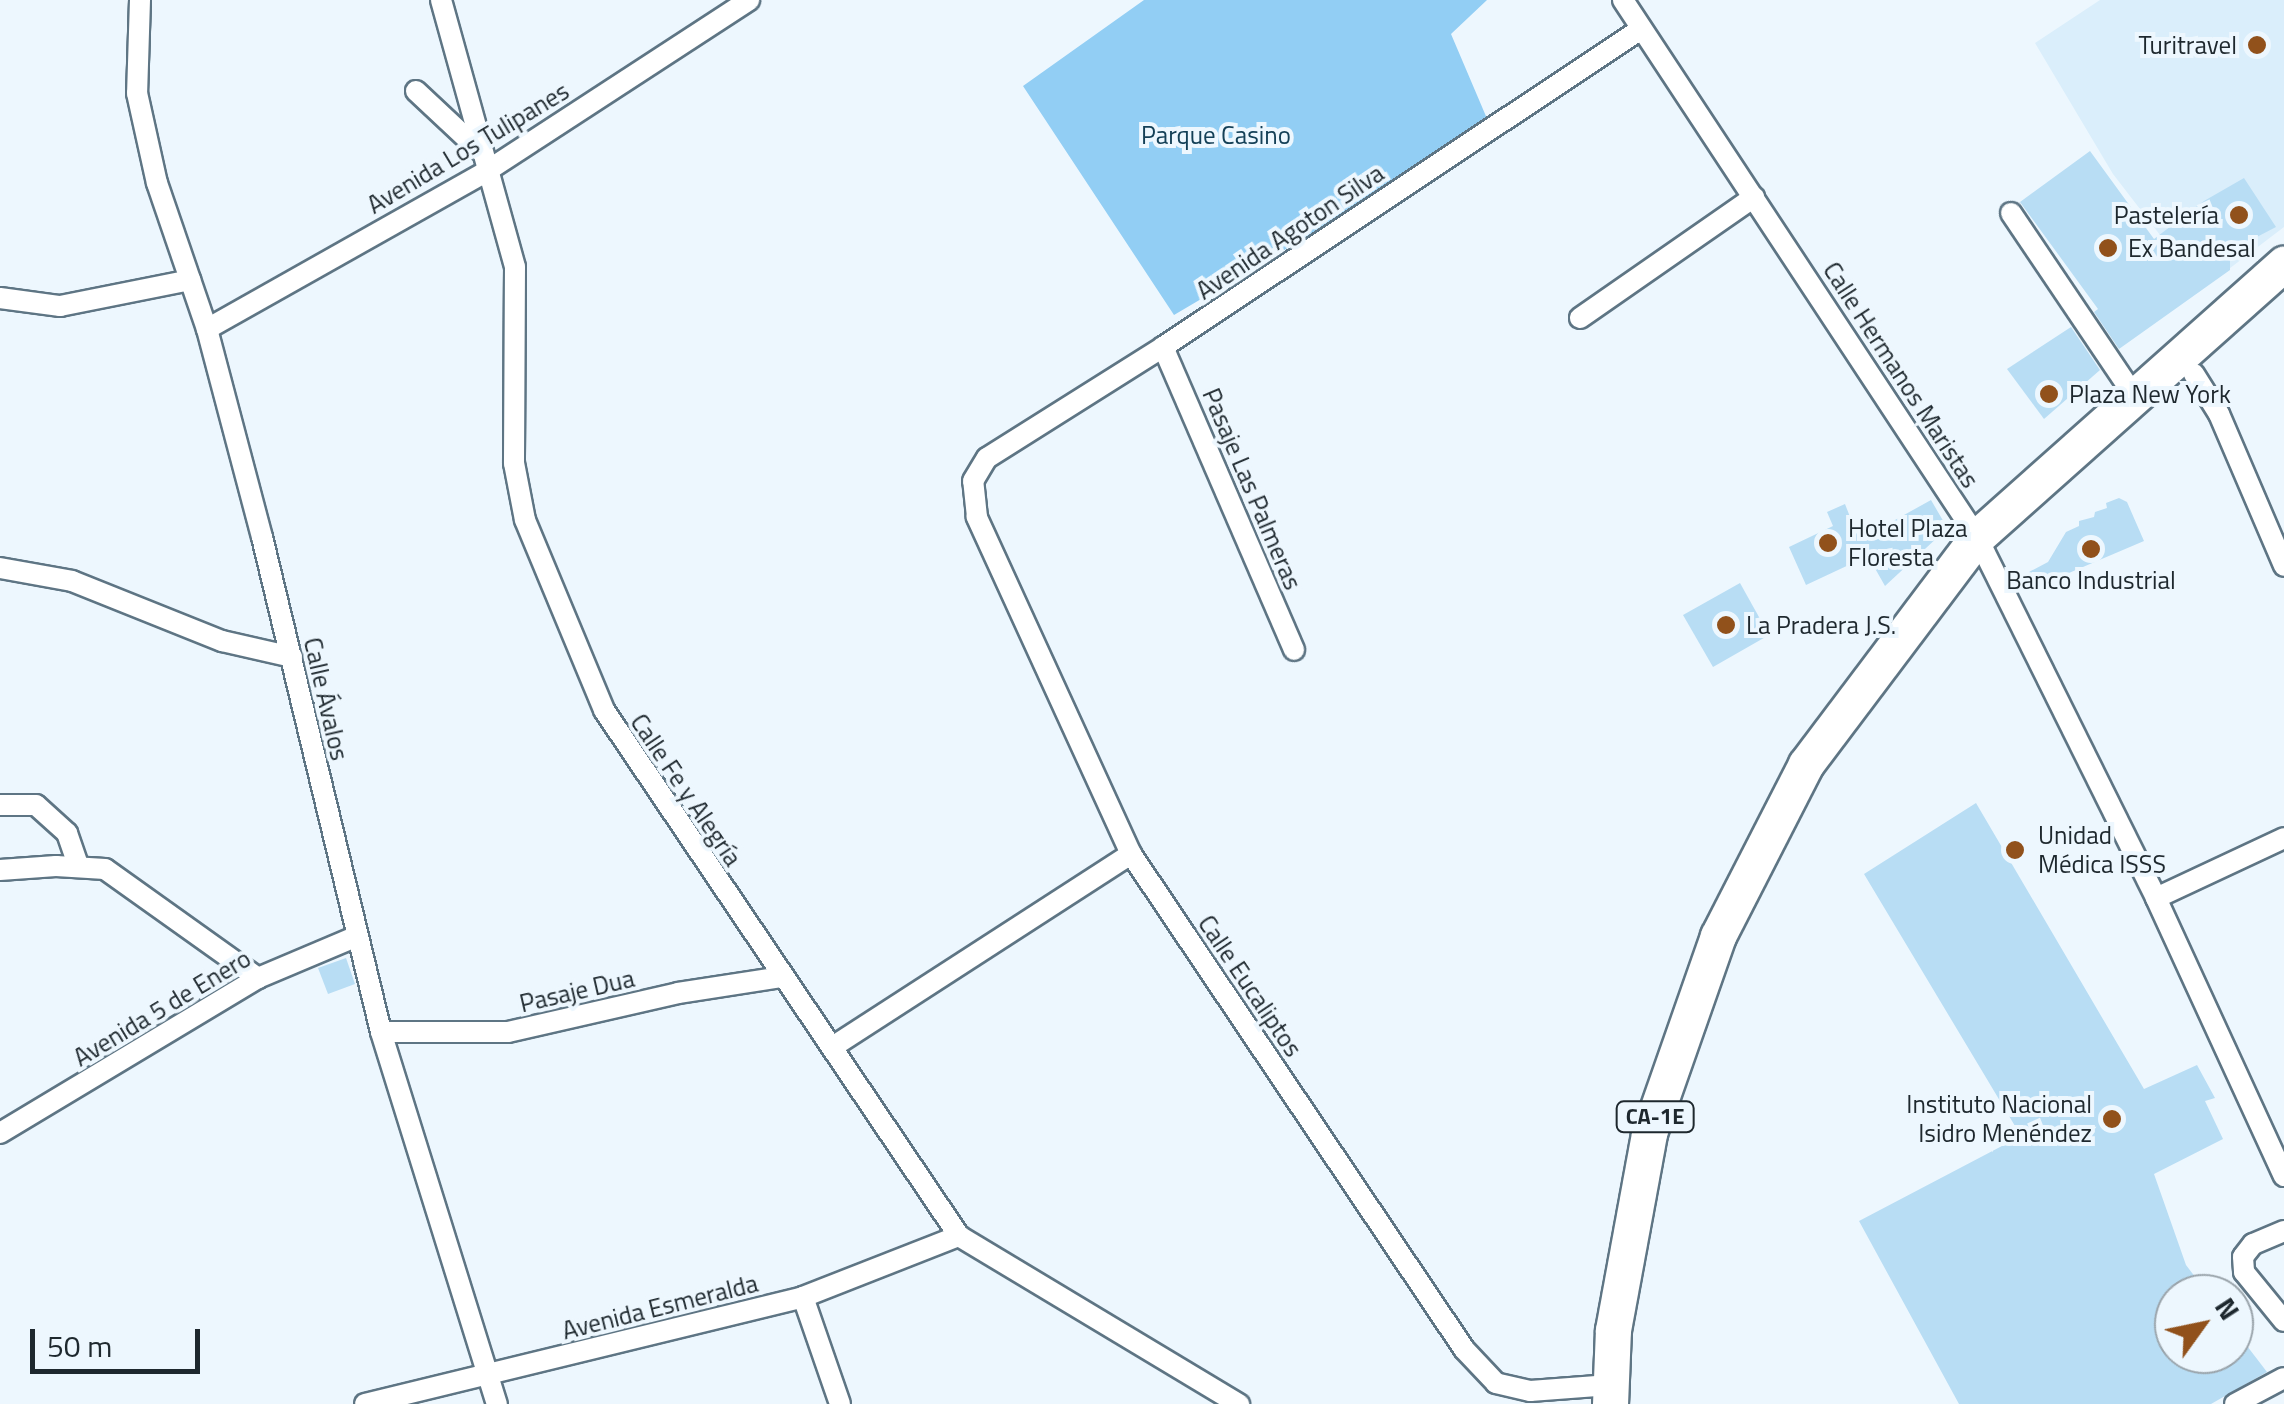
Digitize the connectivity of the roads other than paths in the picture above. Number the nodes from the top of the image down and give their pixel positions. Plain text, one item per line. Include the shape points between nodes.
1 (140, 0) edge
2 (440, 0) edge
3 (749, 0) edge
4 (1623, 0) edge
5 (1641, 28) junction
6 (416, 90) dead end
7 (479, 150) junction
8 (487, 171) junction
9 (1754, 197) junction
10 (2011, 213) dead end
11 (2284, 262) edge
12 (190, 280) junction
13 (2284, 292) edge
14 (0, 298) edge
15 (1580, 318) dead end
16 (206, 329) junction
17 (1163, 347) junction
18 (2194, 374) junction
19 (2135, 397) junction
20 (973, 481) joint
21 (1982, 548) junction
22 (2284, 566) edge
23 (0, 568) edge
24 (1294, 650) dead end
25 (292, 658) junction
26 (0, 805) edge
27 (2284, 838) edge
28 (1131, 854) junction
29 (79, 868) junction
30 (0, 870) edge
31 (2156, 898) junction
32 (355, 937) junction
33 (781, 977) junction
34 (258, 978) junction
35 (381, 1032) junction
36 (834, 1046) junction
37 (0, 1133) edge
38 (2284, 1176) edge
39 (2284, 1231) edge
40 (959, 1236) junction
41 (803, 1298) junction
42 (2284, 1321) edge
43 (491, 1374) junction
44 (2284, 1378) edge
45 (1610, 1395) edge
46 (365, 1404) edge
47 (497, 1404) edge
48 (840, 1404) edge
49 (1239, 1404) edge
50 (2236, 1404) edge

1 - 12 street, Calle Ávalos via 137,93 157,183
2 - 7 street, Calle Fe y Alegría
3 - 8 street, Avenida Los Tulipanes
4 - 5 street, Calle Hermanos Maristas
5 - 9 street, Calle Hermanos Maristas
5 - 17 street, Avenida Agoton Silva
6 - 7 street
7 - 8 street, Calle Fe y Alegría
8 - 16 street, Avenida Los Tulipanes
8 - 33 street, Calle Fe y Alegría via 516,267 514,463 525,520 604,710
9 - 15 street
9 - 21 street, Calle Hermanos Maristas
10 - 19 street
11 - 19 highway, CA-1E
12 - 14 street via 60,306
12 - 16 street, Calle Ávalos
13 - 18 highway, CA-1E
16 - 25 street, Calle Ávalos
17 - 20 street, Avenida Agoton Silva via 987,458
17 - 24 street, Pasaje Las Palmeras
18 - 21 highway, CA-1E
18 - 22 street
19 - 21 highway, CA-1E
20 - 28 street, Calle Eucaliptos via 977,517
21 - 31 street, Calle Hermanos Maristas
21 - 45 highway, CA-1E via 1923,612 1806,764 1718,936 1649,1133 1613,1330
23 - 25 street via 72,581 222,641
25 - 32 street, Calle Ávalos
26 - 29 street via 36,805 66,833
27 - 31 street
28 - 36 street
28 - 45 street, Calle Eucaliptos via 1464,1348 1496,1383
29 - 30 street
29 - 34 street via 105,870
31 - 38 street, Calle Hermanos Maristas
32 - 34 street, Avenida 5 de Enero
32 - 35 street, Calle Ávalos
33 - 35 street, Pasaje Dua via 508,1032
33 - 36 street, Calle Fe y Alegría
34 - 37 street, Avenida 5 de Enero
35 - 43 street, Calle Ávalos
36 - 40 street, Calle Fe y Alegría
39 - 42 street via 2253,1244 2243,1257 2244,1272
40 - 41 street, Avenida Esmeralda
40 - 49 street, Calle Fe y Alegría
41 - 43 street, Avenida Esmeralda
41 - 48 street
43 - 46 street, Avenida Esmeralda
43 - 47 street, Calle Ávalos
44 - 50 street

